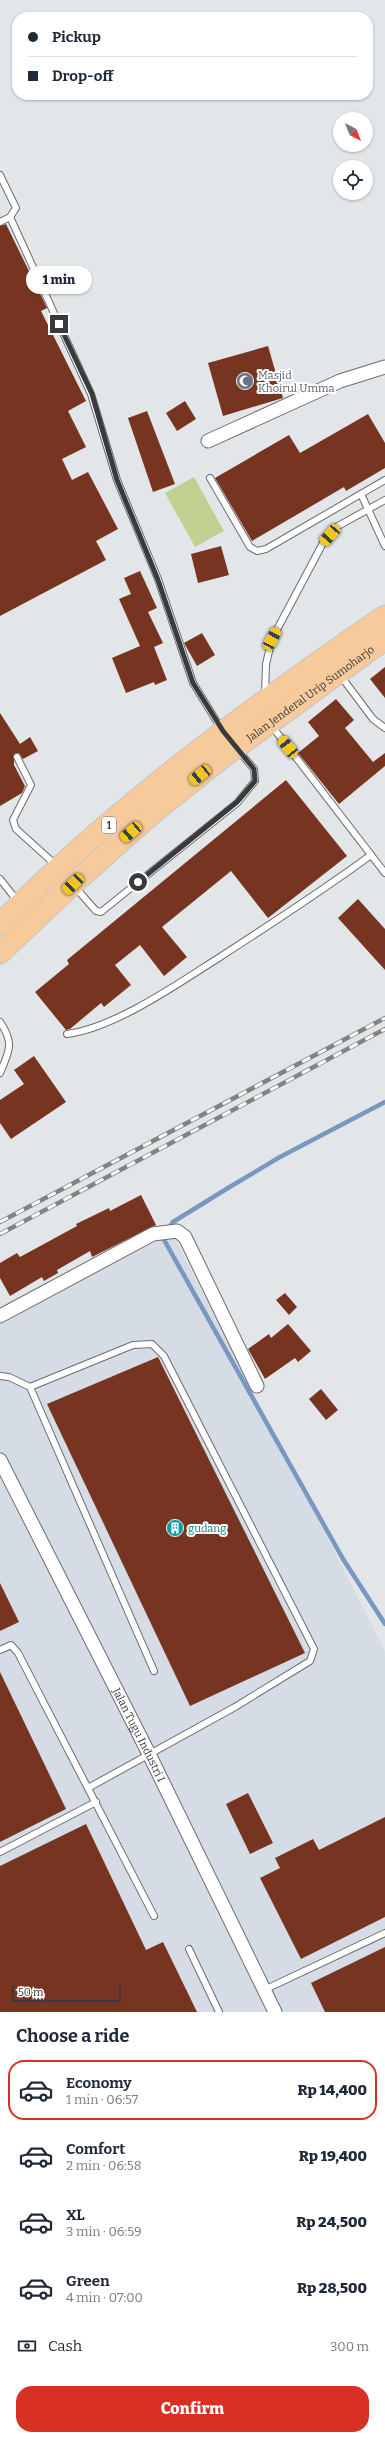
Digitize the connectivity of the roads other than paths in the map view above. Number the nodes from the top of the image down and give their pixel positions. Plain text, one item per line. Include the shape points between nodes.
1 (0, 175) edge
2 (10, 217) junction
3 (0, 222) edge
4 (385, 367) edge
5 (208, 441) dead end
6 (210, 478) dead end
7 (385, 480) edge
8 (361, 494) junction
9 (385, 500) edge
10 (368, 510) junction
11 (385, 546) edge
12 (385, 616) edge
13 (385, 639) edge
14 (338, 672) junction
15 (268, 713) junction
16 (385, 728) edge
17 (229, 739) junction
18 (17, 757) dead end
19 (371, 855) junction
20 (385, 873) edge
21 (66, 876) junction
22 (0, 879) edge
23 (20, 904) junction
24 (0, 924) edge
25 (0, 953) edge
26 (0, 1022) edge
27 (67, 1034) dead end
28 (0, 1073) edge
29 (0, 1316) edge
30 (0, 1376) edge
31 (257, 1386) dead end
32 (30, 1387) junction
33 (0, 1460) edge
34 (0, 1650) edge
35 (154, 1671) dead end
36 (149, 1754) junction
37 (88, 1788) junction
38 (96, 1802) junction
39 (0, 1852) edge
40 (154, 1916) dead end
41 (385, 1933) edge
42 (189, 1949) dead end
43 (264, 1990) junction
44 (219, 2012) edge
45 (275, 2012) edge

1 - 2 lane via 16,208
2 - 3 lane
2 - 17 lane via 92,394 117,480 158,580 193,683
4 - 5 street via 340,381
6 - 8 lane via 250,547 257,551 266,549
7 - 8 lane
8 - 10 lane
9 - 10 lane
10 - 11 lane
10 - 15 lane via 338,526 322,543 272,639 266,664
12 - 15 highway, Jalan Jenderal Urip Sumoharjo / 1
13 - 14 highway, Jalan Jenderal Urip Sumoharjo / 1
14 - 15 highway, Jalan Jenderal Urip Sumoharjo / 1
14 - 16 lane via 373,719
15 - 17 highway, Jalan Jenderal Urip Sumoharjo / 1
15 - 19 lane
17 - 21 highway, Jalan Jenderal Urip Sumoharjo / 1 via 154,812
17 - 21 lane via 254,769 255,781 237,802 101,912 96,911
18 - 21 lane via 31,785 13,820 16,829
19 - 20 lane
19 - 27 lane via 318,893 164,993 92,1029
21 - 23 highway, Jalan Jenderal Urip Sumoharjo / 1
21 - 25 highway, Jalan Jenderal Urip Sumoharjo / 1
22 - 23 lane
23 - 24 highway, Jalan Jenderal Urip Sumoharjo / 1
26 - 28 lane via 11,1041
29 - 31 street via 161,1232 177,1231 185,1236
30 - 32 lane via 9,1377
32 - 35 lane
32 - 36 lane via 133,1345 152,1344 164,1356 314,1648 310,1661 235,1707
33 - 36 street, Jalan Tugu Industri I
34 - 37 lane via 10,1645 18,1653
36 - 37 lane
36 - 43 street, Jalan Tugu Industri I
37 - 38 lane
38 - 39 lane
38 - 40 lane
41 - 43 lane
42 - 44 lane
43 - 45 street, Jalan Tugu Industri I

